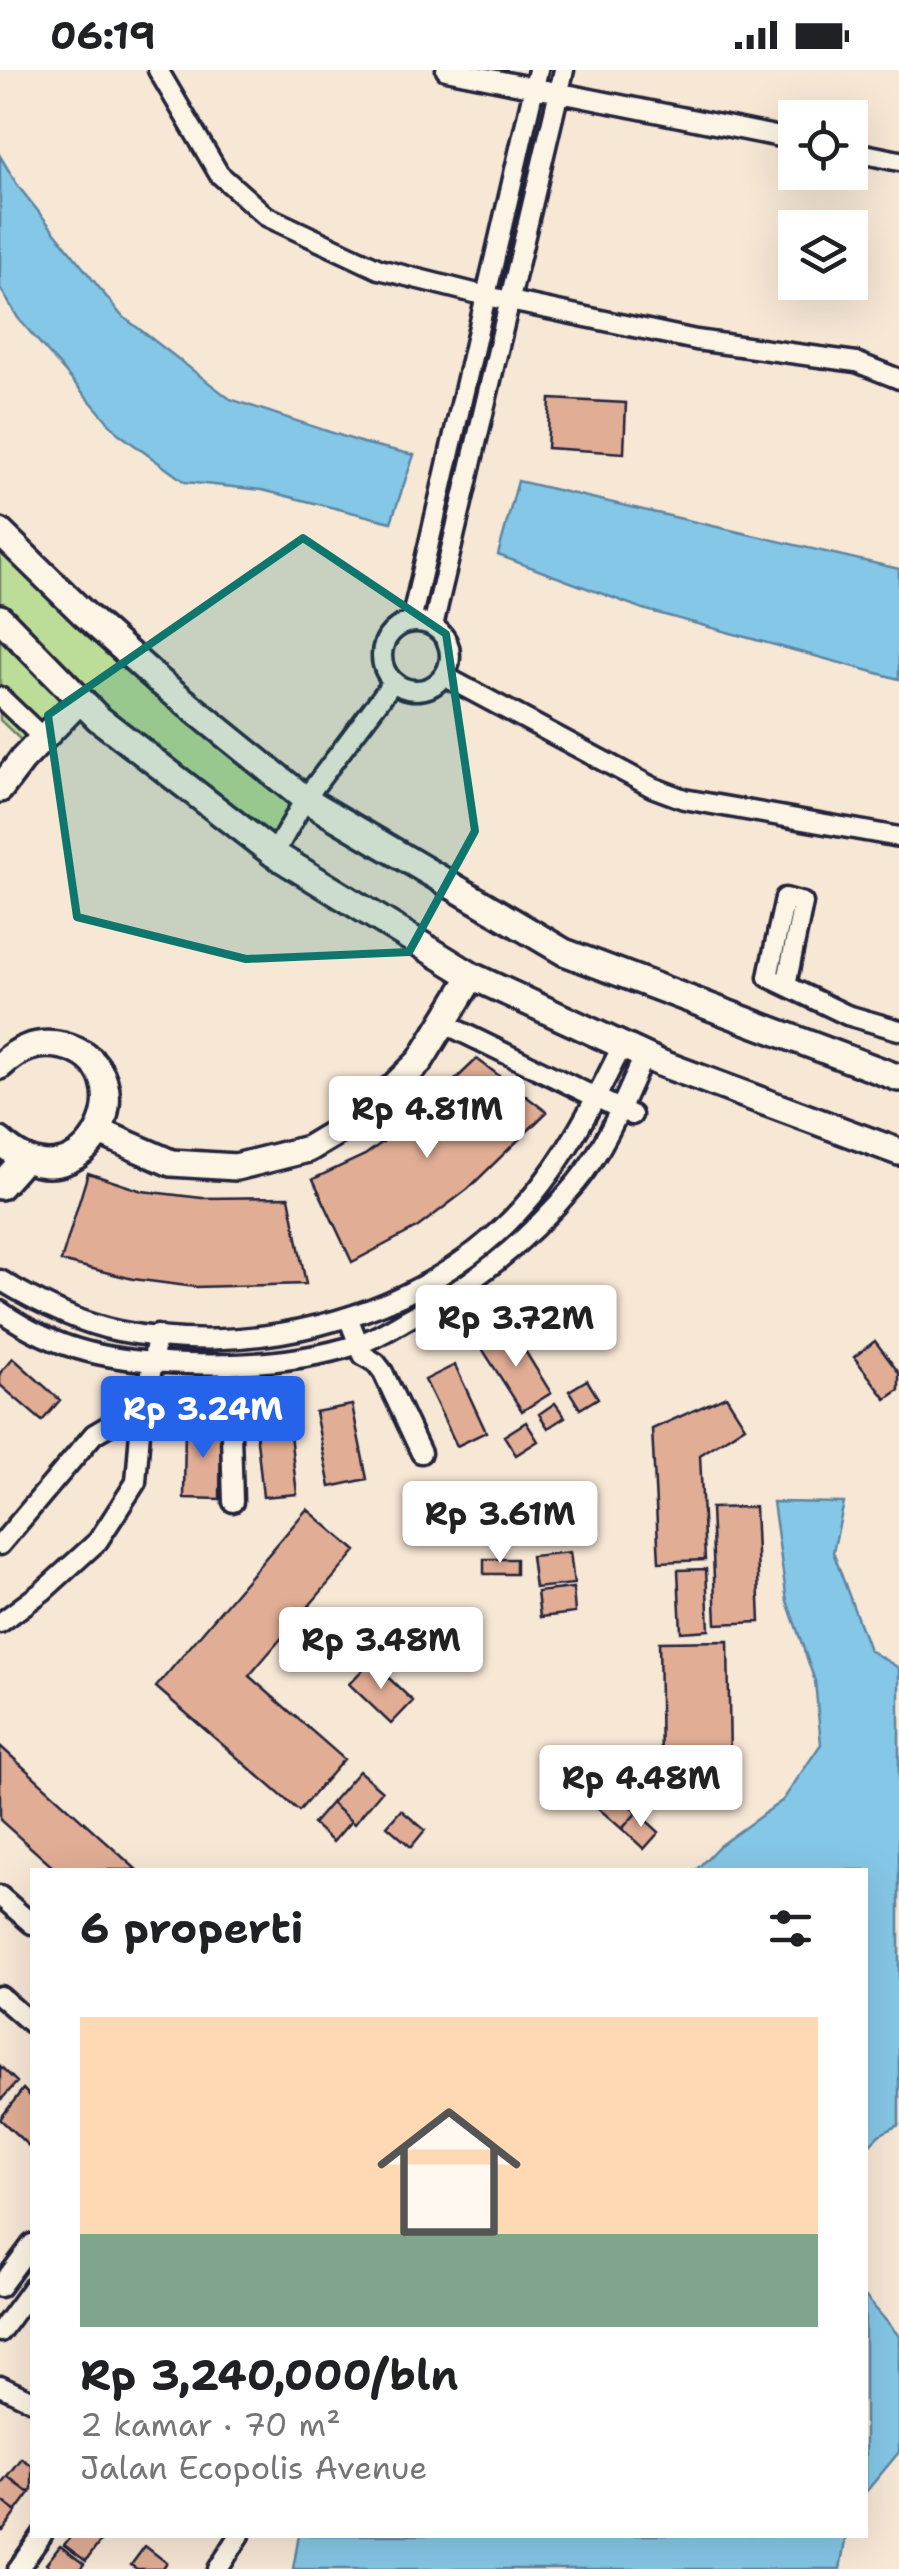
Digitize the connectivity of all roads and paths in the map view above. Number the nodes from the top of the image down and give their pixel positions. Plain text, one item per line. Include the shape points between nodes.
1 (158, 70) edge
2 (446, 70) edge
3 (564, 70) edge
4 (536, 78) edge
5 (558, 92) junction
6 (778, 137) edge
7 (868, 154) edge
8 (899, 160) edge
9 (486, 296) junction
10 (510, 298) junction
11 (899, 379) edge
12 (0, 532) edge
13 (0, 618) edge
14 (411, 621) junction
15 (433, 626) junction
16 (444, 676) junction
17 (393, 682) junction
18 (0, 696) edge
19 (80, 700) junction
20 (43, 738) junction
21 (0, 789) edge
22 (305, 800) junction
23 (899, 837) edge
24 (274, 854) junction
25 (472, 976) junction
26 (786, 985) dead end
27 (443, 1023) junction
28 (899, 1030) edge
29 (633, 1051) junction
30 (4, 1053) edge
31 (899, 1078) edge
32 (596, 1098) junction
33 (626, 1113) junction
34 (100, 1132) junction
35 (0, 1141) edge
36 (899, 1152) edge
37 (24, 1159) junction
38 (0, 1186) edge
39 (0, 1280) edge
40 (0, 1311) edge
41 (348, 1317) junction
42 (157, 1335) junction
43 (359, 1344) junction
44 (153, 1363) junction
45 (229, 1365) junction
46 (142, 1406) junction
47 (421, 1453) dead end
48 (233, 1502) dead end
49 (0, 1544) edge
50 (0, 1623) edge
51 (0, 1896) edge
52 (30, 1922) edge
53 (0, 1996) edge
54 (30, 2022) edge
55 (30, 2247) edge
56 (0, 2287) edge
57 (30, 2291) edge
58 (0, 2332) edge
59 (0, 2386) edge
60 (30, 2399) edge
61 (40, 2538) edge
62 (238, 2538) edge
63 (18, 2569) edge
64 (218, 2569) edge

1 - 9 street via 219,174 266,216 378,269
2 - 4 street
3 - 5 street
4 - 5 street
4 - 9 street
5 - 6 street
5 - 10 street
7 - 8 street
9 - 10 street
9 - 14 street
10 - 11 street via 696,340 856,362
10 - 15 street
12 - 22 main road via 82,614
13 - 19 main road
14 - 15 street
14 - 17 street via 385,640 382,662
15 - 16 street via 448,643
16 - 17 street via 414,690
16 - 23 street via 684,799
17 - 22 street
18 - 20 street
19 - 20 main road
19 - 24 main road
20 - 21 main road
22 - 24 street
22 - 31 main road via 564,952
24 - 25 main road
25 - 27 main road
25 - 29 main road
26 - 28 street via 847,1015
27 - 32 street
27 - 34 main road via 420,1061 365,1115 308,1149 236,1167 171,1164
29 - 32 street
29 - 33 street
29 - 36 main road
30 - 34 main road via 51,1043 87,1058 106,1093
32 - 33 street
32 - 41 street via 554,1170 496,1234 432,1280
33 - 43 street via 578,1181 511,1252 444,1300
34 - 37 main road via 72,1159
35 - 37 main road
37 - 38 main road
39 - 42 street via 82,1319
40 - 44 street via 73,1348
41 - 42 street via 282,1333
41 - 43 street
42 - 44 street
43 - 45 street via 294,1360
43 - 47 street via 383,1372
44 - 45 street
44 - 46 street
45 - 48 street
46 - 49 street via 94,1434
46 - 50 street via 136,1482 98,1542
51 - 52 street
53 - 54 street
55 - 56 street
57 - 58 street
59 - 60 street
61 - 63 street
62 - 64 street

